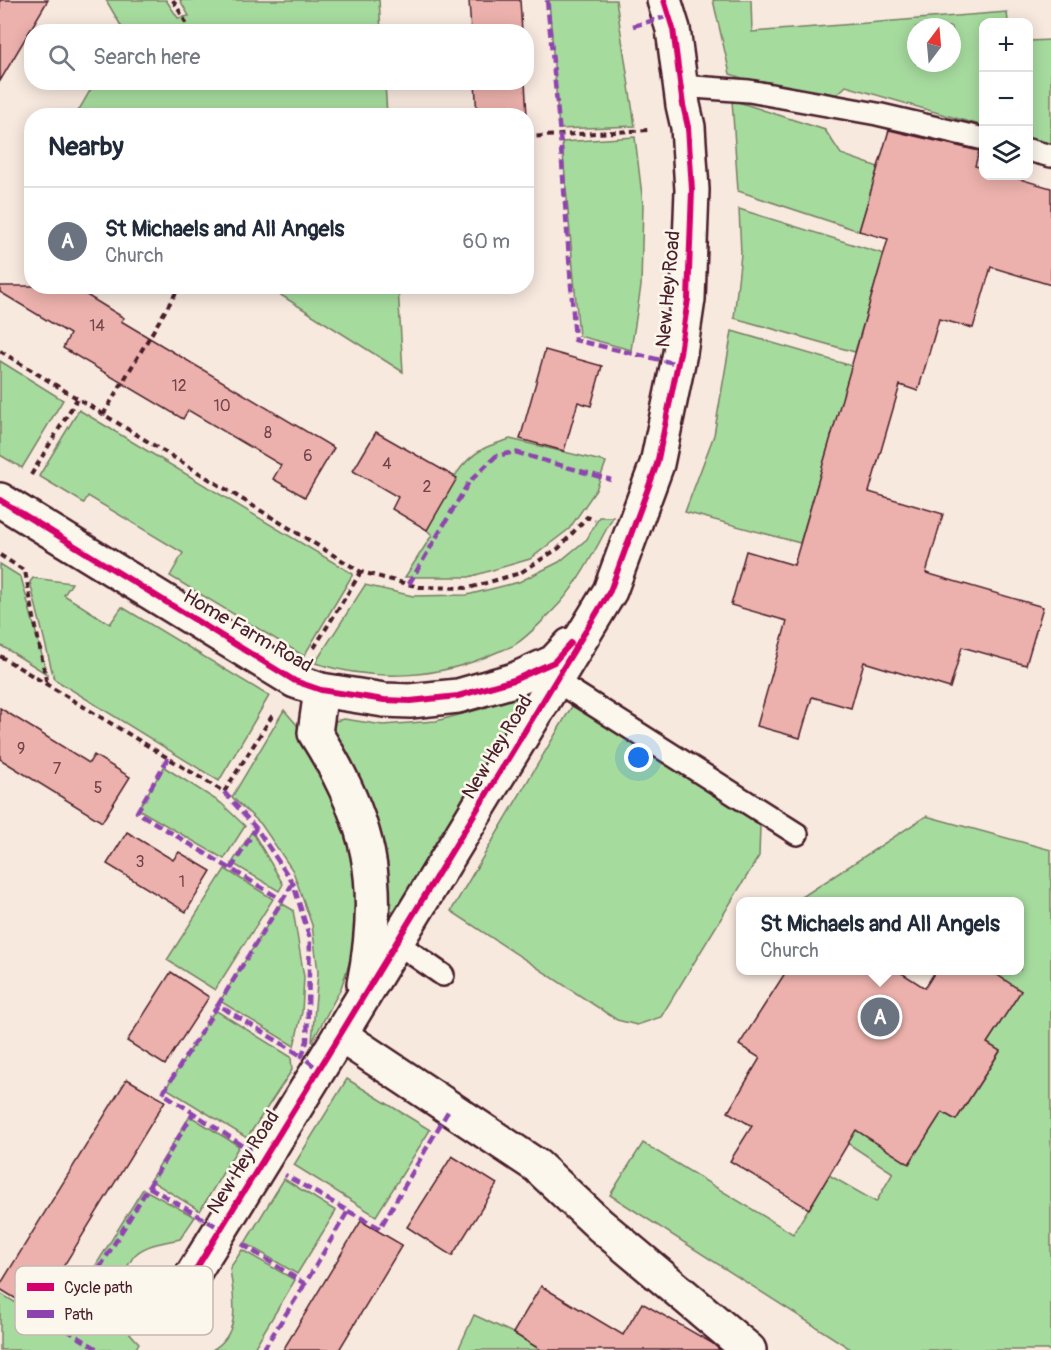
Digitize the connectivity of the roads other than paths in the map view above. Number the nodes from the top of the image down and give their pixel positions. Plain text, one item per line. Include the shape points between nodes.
1 (664, 0) edge
2 (680, 86) junction
3 (979, 139) edge
4 (1033, 151) edge
5 (1051, 156) edge
6 (6, 504) edge
7 (610, 591) junction
8 (556, 681) junction
9 (308, 686) junction
10 (797, 834) dead end
11 (397, 943) junction
12 (443, 975) dead end
13 (360, 1004) junction
14 (340, 1035) junction
15 (198, 1266) edge
16 (749, 1350) edge

1 - 2 street, New Hey Road via 674,29
2 - 3 lane via 749,91 877,114
2 - 7 street, New Hey Road via 688,127 692,190 688,299 657,464
4 - 5 lane
6 - 9 street, Home Farm Road
7 - 8 street, New Hey Road
7 - 9 street, Home Farm Road via 555,662 514,680 458,696 410,700 363,697
8 - 10 lane
8 - 11 street, New Hey Road
9 - 13 street via 315,733 357,811 369,859 374,912
11 - 12 lane
11 - 13 street, New Hey Road
13 - 14 street, New Hey Road
14 - 15 street, New Hey Road
14 - 16 street via 537,1166 600,1226

